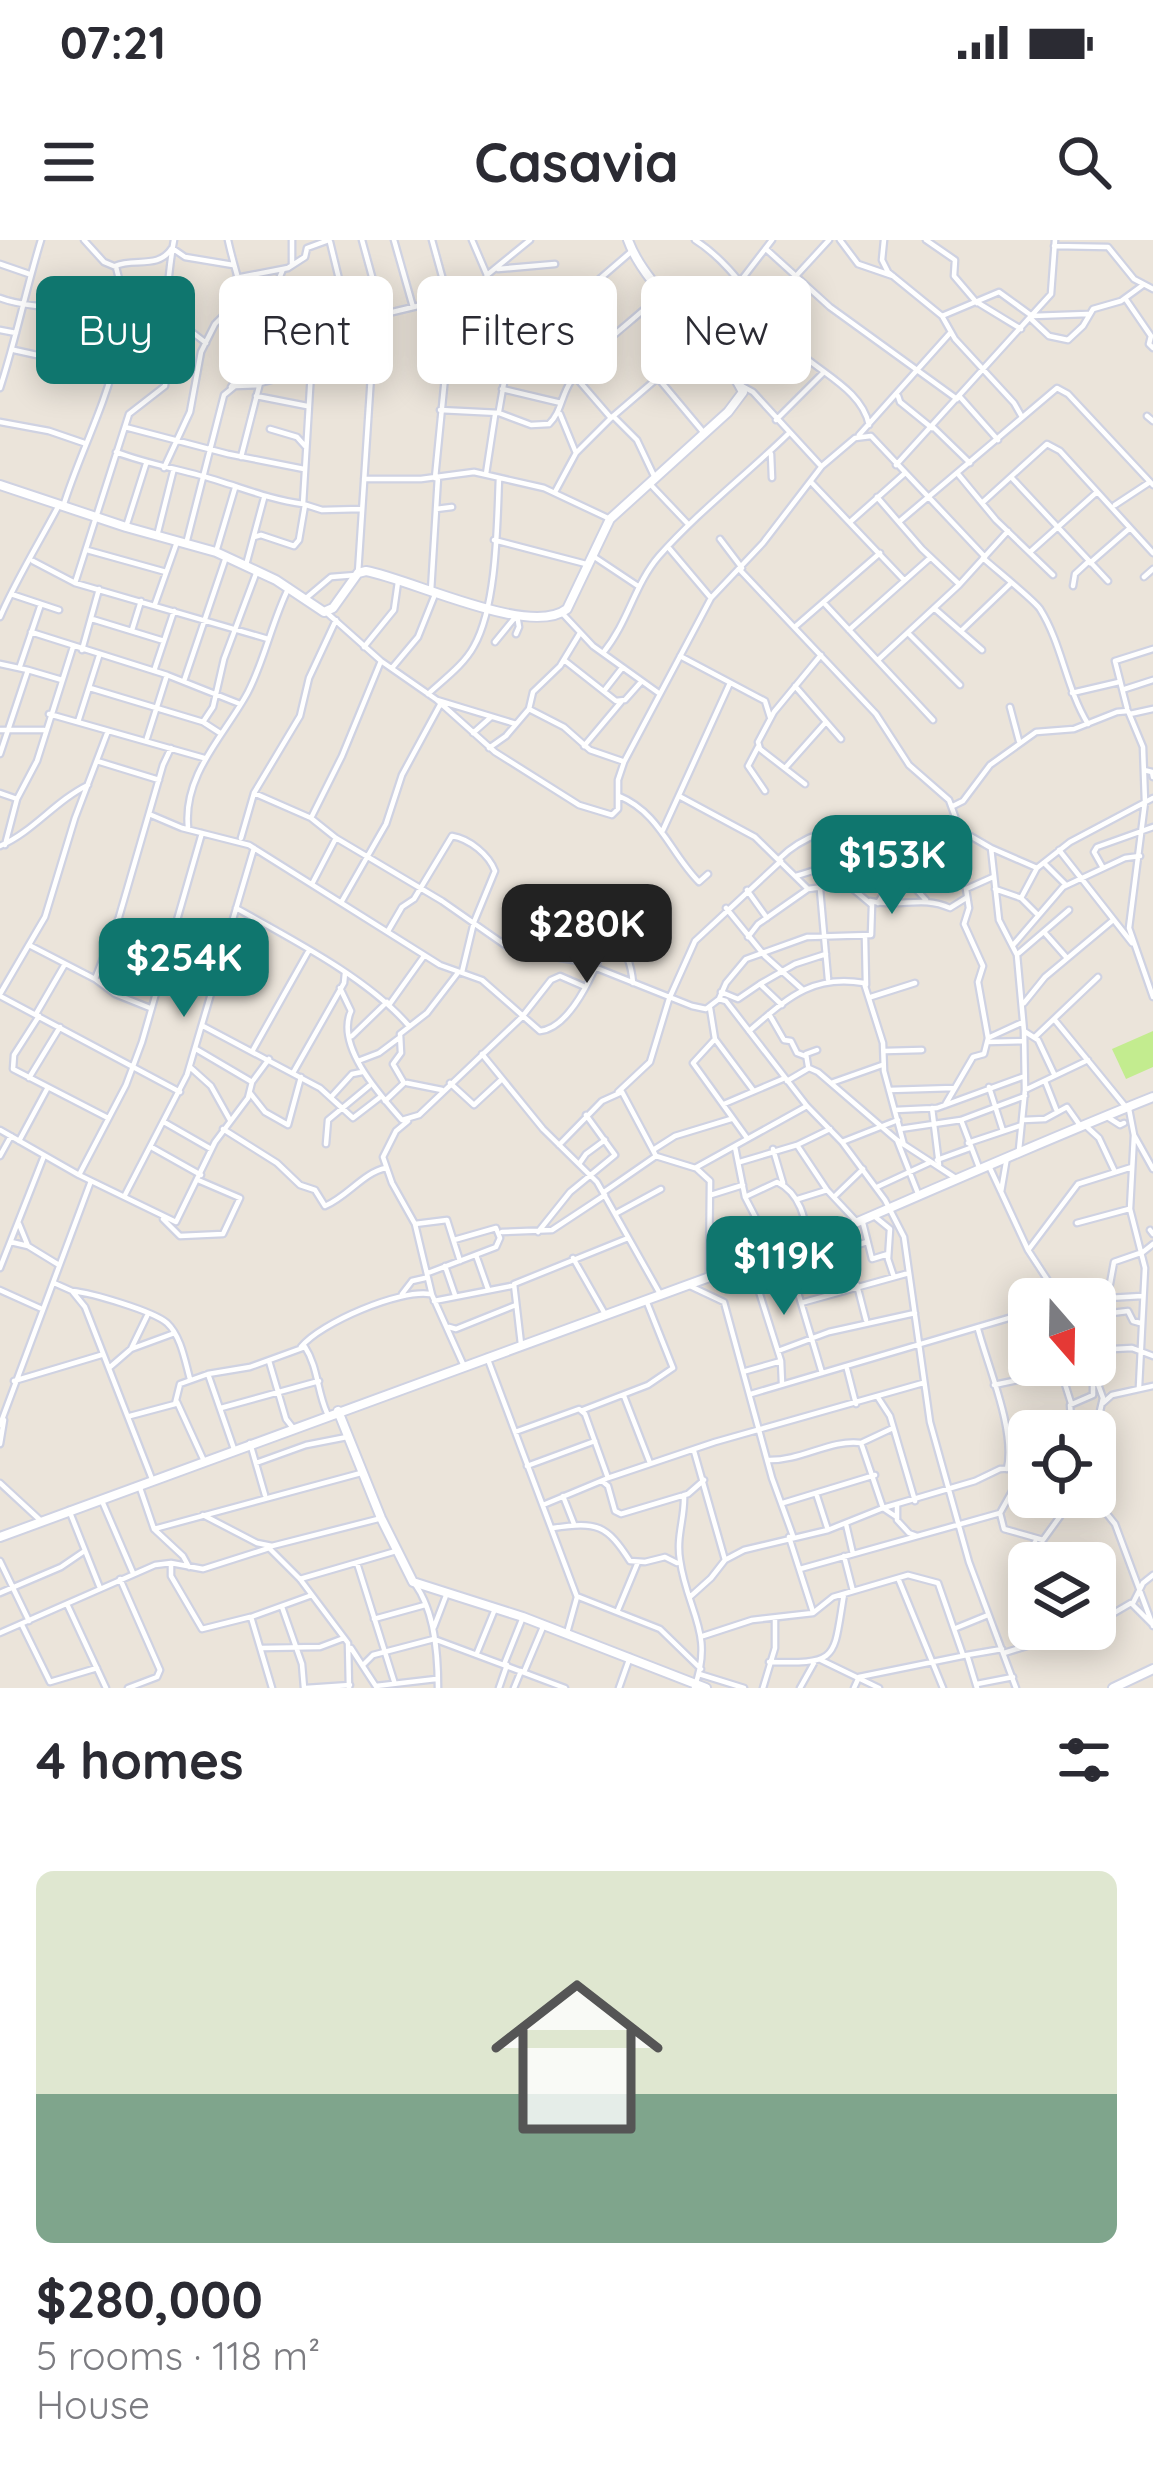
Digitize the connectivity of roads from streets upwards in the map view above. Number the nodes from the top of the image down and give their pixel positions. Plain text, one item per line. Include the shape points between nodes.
1 (41, 240) edge
2 (84, 240) edge
3 (174, 240) edge
4 (228, 240) edge
5 (292, 240) edge
6 (329, 240) edge
7 (362, 240) edge
8 (394, 240) edge
9 (432, 240) edge
10 (472, 240) edge
11 (530, 240) edge
12 (628, 240) edge
13 (772, 240) edge
14 (829, 240) edge
15 (840, 240) edge
16 (926, 240) edge
17 (700, 241) edge
18 (886, 243) edge
19 (1054, 243) edge
20 (1087, 243) edge
21 (172, 248) junction
22 (766, 249) junction
23 (632, 251) junction
24 (0, 264) edge
25 (555, 264) dead end
26 (115, 266) junction
27 (233, 266) junction
28 (292, 266) junction
29 (284, 269) junction
30 (498, 269) junction
31 (30, 274) junction
32 (487, 275) joint
33 (170, 276) edge
34 (236, 276) edge
35 (247, 276) edge
36 (281, 276) edge
37 (338, 276) edge
38 (370, 276) edge
39 (442, 276) edge
40 (602, 276) edge
41 (648, 276) edge
42 (732, 276) edge
43 (745, 276) edge
44 (796, 276) joint
45 (892, 276) junction
46 (1150, 285) edge
47 (811, 290) edge
48 (0, 298) edge
49 (1125, 298) junction
50 (977, 303) junction
51 (20, 305) junction
52 (36, 305) edge
53 (417, 306) edge
54 (413, 307) junction
55 (393, 311) edge
56 (641, 313) edge
57 (1088, 314) junction
58 (942, 316) junction
59 (1031, 317) junction
60 (219, 319) edge
61 (1152, 321) edge
62 (1021, 329) junction
63 (0, 330) edge
64 (951, 332) junction
65 (1146, 332) junction
66 (16, 333) junction
67 (195, 334) edge
68 (617, 336) edge
69 (206, 343) junction
70 (1153, 348) edge
71 (14, 350) junction
72 (36, 355) edge
73 (811, 362) edge
74 (921, 369) junction
75 (984, 370) junction
76 (824, 372) junction
77 (165, 384) edge
78 (233, 384) edge
79 (262, 384) edge
80 (310, 384) edge
81 (369, 384) edge
82 (444, 384) edge
83 (503, 384) edge
84 (571, 384) edge
85 (581, 384) edge
86 (649, 384) edge
87 (663, 384) edge
88 (259, 385) junction
89 (740, 385) joint
90 (231, 387) junction
91 (0, 388) edge
92 (502, 389) junction
93 (898, 395) junction
94 (256, 396) junction
95 (959, 398) junction
96 (307, 406) junction
97 (560, 406) junction
98 (440, 410) junction
99 (497, 413) junction
100 (612, 417) junction
101 (1022, 418) junction
102 (776, 419) junction
103 (0, 422) edge
104 (869, 425) junction
105 (125, 427) junction
106 (933, 428) junction
107 (270, 429) dead end
108 (704, 433) junction
109 (788, 434) junction
110 (177, 438) junction
111 (855, 438) junction
112 (998, 440) junction
113 (84, 443) junction
114 (305, 446) junction
115 (211, 449) junction
116 (772, 450) junction
117 (116, 452) junction
118 (575, 453) junction
119 (241, 457) junction
120 (146, 463) junction
121 (970, 463) junction
122 (896, 465) junction
123 (822, 466) junction
124 (164, 468) junction
125 (304, 469) junction
126 (173, 472) junction
127 (486, 474) junction
128 (904, 474) junction
129 (958, 474) junction
130 (202, 476) junction
131 (437, 477) junction
132 (1011, 477) junction
133 (499, 478) junction
134 (772, 478) dead end
135 (364, 479) junction
136 (652, 481) junction
137 (811, 482) junction
138 (1152, 483) edge
139 (0, 485) edge
140 (235, 487) junction
141 (555, 492) junction
142 (1096, 492) junction
143 (877, 496) junction
144 (264, 498) junction
145 (929, 499) junction
146 (982, 503) junction
147 (304, 505) junction
148 (61, 506) junction
149 (1113, 506) junction
150 (452, 507) dead end
151 (362, 509) junction
152 (436, 509) junction
153 (95, 518) junction
154 (610, 519) junction
155 (901, 521) junction
156 (850, 523) junction
157 (688, 524) junction
158 (1057, 526) junction
159 (126, 527) junction
160 (1130, 528) junction
161 (1008, 531) junction
162 (157, 536) junction
163 (254, 537) junction
164 (720, 539) dead end
165 (494, 540) junction
166 (182, 543) junction
167 (668, 548) junction
168 (87, 550) junction
169 (216, 552) junction
170 (1030, 552) junction
171 (880, 553) junction
172 (1153, 554) edge
173 (226, 557) junction
174 (930, 557) junction
175 (984, 557) junction
176 (589, 559) junction
177 (33, 561) junction
178 (1089, 563) junction
179 (246, 565) junction
180 (1153, 568) edge
181 (741, 569) junction
182 (257, 570) junction
183 (166, 572) junction
184 (357, 574) junction
185 (1053, 574) dead end
186 (1144, 577) dead end
187 (904, 580) junction
188 (1108, 581) dead end
189 (398, 582) junction
190 (75, 583) junction
191 (959, 584) junction
192 (1011, 584) junction
193 (638, 586) junction
194 (1073, 586) dead end
195 (289, 587) junction
196 (99, 589) junction
197 (433, 591) junction
198 (11, 594) junction
199 (711, 598) junction
200 (305, 599) junction
201 (141, 601) junction
202 (824, 603) junction
203 (41, 604) junction
204 (155, 604) junction
205 (486, 606) junction
206 (934, 608) junction
207 (59, 610) dead end
208 (174, 611) junction
209 (326, 612) junction
210 (563, 614) junction
211 (517, 615) junction
212 (0, 617) edge
213 (92, 619) junction
214 (336, 620) junction
215 (204, 622) junction
216 (796, 626) junction
217 (235, 630) junction
218 (131, 631) junction
219 (848, 631) junction
220 (962, 631) junction
221 (32, 632) junction
222 (908, 632) junction
223 (580, 633) junction
224 (516, 634) dead end
225 (268, 639) junction
226 (164, 641) junction
227 (495, 642) dead end
228 (364, 646) junction
229 (73, 647) junction
230 (1153, 649) edge
231 (82, 650) junction
232 (982, 650) dead end
233 (603, 653) junction
234 (821, 655) junction
235 (99, 656) junction
236 (680, 656) junction
237 (564, 660) junction
238 (878, 660) junction
239 (381, 661) junction
240 (0, 664) edge
241 (20, 666) junction
242 (392, 668) junction
243 (622, 668) junction
244 (28, 670) junction
245 (154, 671) junction
246 (167, 675) junction
247 (62, 680) junction
248 (1153, 680) edge
249 (184, 681) junction
250 (641, 682) junction
251 (1119, 682) junction
252 (730, 683) junction
253 (960, 685) dead end
254 (794, 686) junction
255 (90, 688) junction
256 (604, 691) junction
257 (1124, 691) junction
258 (216, 693) junction
259 (1072, 693) junction
260 (428, 694) junction
261 (660, 694) junction
262 (439, 701) junction
263 (621, 702) junction
264 (240, 704) junction
265 (1010, 707) dead end
266 (156, 709) junction
267 (529, 709) junction
268 (1153, 709) edge
269 (1129, 713) junction
270 (49, 714) junction
271 (491, 717) junction
272 (770, 717) junction
273 (827, 720) junction
274 (932, 720) dead end
275 (78, 722) junction
276 (203, 722) junction
277 (516, 724) junction
278 (1088, 724) junction
279 (44, 730) junction
280 (107, 730) junction
281 (4, 731) edge
282 (221, 733) junction
283 (473, 733) junction
284 (146, 740) junction
285 (841, 740) dead end
286 (1019, 742) junction
287 (1153, 745) edge
288 (584, 746) junction
289 (758, 747) junction
290 (1143, 747) junction
291 (171, 748) junction
292 (489, 748) junction
293 (0, 754) edge
294 (204, 758) junction
295 (97, 761) junction
296 (624, 762) junction
297 (786, 767) junction
298 (1144, 770) junction
299 (1153, 777) edge
300 (159, 780) junction
301 (88, 784) junction
302 (805, 784) dead end
303 (765, 791) dead end
304 (254, 793) junction
305 (0, 794) edge
306 (620, 796) junction
307 (679, 796) junction
308 (1153, 798) edge
309 (17, 799) junction
310 (1145, 802) junction
311 (953, 807) junction
312 (149, 814) junction
313 (311, 818) junction
314 (1153, 827) edge
315 (189, 829) junction
316 (663, 830) junction
317 (1141, 831) junction
318 (202, 833) junction
319 (336, 838) junction
320 (241, 841) junction
321 (2, 846) edge
322 (254, 848) junction
323 (992, 848) junction
324 (1059, 850) junction
325 (875, 856) junction
326 (1140, 856) junction
327 (367, 858) junction
328 (780, 860) junction
329 (1045, 862) junction
330 (1037, 868) junction
331 (1103, 868) junction
332 (897, 870) junction
333 (708, 874) dead end
334 (795, 877) junction
335 (994, 877) junction
336 (1081, 880) junction
337 (312, 884) junction
338 (1066, 885) junction
339 (420, 889) junction
340 (808, 889) junction
341 (820, 889) junction
342 (995, 889) junction
343 (747, 890) junction
344 (966, 898) junction
345 (1022, 898) junction
346 (926, 900) junction
347 (621, 902) dead end
348 (874, 902) junction
349 (341, 903) junction
350 (236, 908) junction
351 (726, 908) junction
352 (1069, 910) dead end
353 (1038, 915) junction
354 (767, 917) junction
355 (1112, 921) junction
356 (474, 922) junction
357 (388, 932) junction
358 (609, 932) junction
359 (1044, 932) junction
360 (825, 936) junction
361 (748, 937) junction
362 (865, 937) junction
363 (1132, 943) junction
364 (1014, 944) junction
365 (31, 946) junction
366 (308, 952) junction
367 (826, 954) junction
368 (425, 955) junction
369 (1017, 955) junction
370 (551, 956) junction
371 (765, 956) junction
372 (165, 958) junction
373 (1067, 958) junction
374 (65, 964) junction
375 (596, 968) junction
376 (783, 970) junction
377 (215, 972) junction
378 (345, 973) junction
379 (459, 974) junction
380 (1098, 977) dead end
381 (95, 979) junction
382 (828, 980) junction
383 (915, 982) dead end
384 (633, 983) junction
385 (760, 984) junction
386 (866, 985) junction
387 (585, 987) junction
388 (340, 988) junction
389 (803, 990) junction
390 (0, 995) edge
391 (720, 996) junction
392 (871, 997) junction
393 (1153, 997) edge
394 (669, 999) junction
395 (388, 1004) junction
396 (782, 1005) junction
397 (1022, 1006) junction
398 (150, 1008) junction
399 (710, 1008) junction
400 (769, 1014) junction
401 (38, 1015) junction
402 (522, 1017) junction
403 (1054, 1019) junction
404 (203, 1026) junction
405 (409, 1026) junction
406 (1024, 1026) junction
407 (59, 1027) junction
408 (749, 1031) junction
409 (350, 1037) junction
410 (399, 1037) junction
411 (1035, 1037) junction
412 (715, 1039) junction
413 (988, 1040) junction
414 (1025, 1041) junction
415 (196, 1049) junction
416 (253, 1050) junction
417 (817, 1050) dead end
418 (922, 1050) dead end
419 (884, 1051) junction
420 (482, 1054) junction
421 (805, 1056) junction
422 (269, 1059) junction
423 (1088, 1060) junction
424 (358, 1061) junction
425 (884, 1065) junction
426 (190, 1067) junction
427 (133, 1068) junction
428 (808, 1068) junction
429 (362, 1072) junction
430 (293, 1073) junction
431 (1055, 1076) junction
432 (301, 1077) junction
433 (1025, 1077) junction
434 (28, 1078) junction
435 (786, 1079) junction
436 (501, 1080) junction
437 (1045, 1081) junction
438 (252, 1082) junction
439 (404, 1083) junction
440 (450, 1083) junction
441 (831, 1083) junction
442 (370, 1084) junction
443 (989, 1087) junction
444 (954, 1088) junction
445 (47, 1089) junction
446 (442, 1090) junction
447 (753, 1090) junction
448 (889, 1090) junction
449 (618, 1092) junction
450 (180, 1093) junction
451 (250, 1093) junction
452 (1025, 1093) junction
453 (332, 1096) junction
454 (1153, 1096) edge
455 (382, 1098) junction
456 (724, 1104) junction
457 (945, 1105) junction
458 (807, 1106) junction
459 (343, 1107) junction
460 (994, 1107) junction
461 (1124, 1107) junction
462 (932, 1108) junction
463 (896, 1110) junction
464 (394, 1111) junction
465 (1057, 1111) junction
466 (1106, 1114) junction
467 (586, 1115) junction
468 (108, 1118) junction
469 (733, 1118) junction
470 (230, 1120) junction
471 (898, 1120) junction
472 (961, 1120) junction
473 (408, 1121) junction
474 (164, 1122) junction
475 (1022, 1123) junction
476 (1128, 1123) junction
477 (1081, 1124) junction
478 (882, 1126) junction
479 (933, 1126) junction
480 (224, 1129) junction
481 (830, 1129) junction
482 (900, 1129) junction
483 (0, 1130) edge
484 (396, 1131) junction
485 (1003, 1131) junction
486 (1134, 1135) junction
487 (11, 1136) junction
488 (747, 1138) junction
489 (606, 1140) junction
490 (897, 1140) junction
491 (19, 1141) junction
492 (842, 1142) junction
493 (326, 1144) dead end
494 (559, 1145) junction
495 (797, 1145) junction
496 (904, 1145) junction
497 (735, 1146) junction
498 (969, 1146) junction
499 (151, 1147) junction
500 (211, 1149) junction
501 (773, 1149) junction
502 (1019, 1150) junction
503 (655, 1153) junction
504 (44, 1155) junction
505 (0, 1156) edge
506 (1007, 1157) junction
507 (740, 1162) junction
508 (936, 1162) junction
509 (579, 1165) junction
510 (1132, 1167) junction
511 (387, 1168) junction
512 (695, 1168) junction
513 (985, 1168) junction
514 (863, 1169) junction
515 (1153, 1169) edge
516 (909, 1172) junction
517 (1114, 1172) junction
518 (589, 1174) junction
519 (79, 1175) junction
520 (199, 1177) junction
521 (91, 1180) junction
522 (959, 1180) junction
523 (783, 1183) junction
524 (743, 1185) junction
525 (877, 1187) junction
526 (661, 1189) dead end
527 (826, 1190) junction
528 (605, 1194) junction
529 (125, 1195) junction
530 (711, 1195) junction
531 (920, 1196) junction
532 (1000, 1196) junction
533 (746, 1197) junction
534 (834, 1197) junction
535 (796, 1199) junction
536 (890, 1208) junction
537 (1130, 1209) junction
538 (614, 1214) junction
539 (874, 1216) junction
540 (164, 1219) junction
541 (860, 1221) junction
542 (18, 1223) junction
543 (1077, 1223) dead end
544 (415, 1224) junction
545 (500, 1232) junction
546 (538, 1232) junction
547 (831, 1232) junction
548 (628, 1238) junction
549 (454, 1240) junction
550 (808, 1240) junction
551 (11, 1242) junction
552 (867, 1242) junction
553 (1153, 1244) edge
554 (28, 1246) junction
555 (785, 1249) junction
556 (1028, 1250) junction
557 (838, 1251) junction
558 (1143, 1252) junction
559 (774, 1253) junction
560 (888, 1254) junction
561 (476, 1255) junction
562 (573, 1258) junction
563 (460, 1261) junction
564 (750, 1263) junction
565 (60, 1265) junction
566 (814, 1265) junction
567 (445, 1266) junction
568 (0, 1268) edge
569 (794, 1271) junction
570 (909, 1273) junction
571 (428, 1276) junction
572 (709, 1276) junction
573 (1149, 1276) edge
574 (894, 1277) junction
575 (1046, 1278) edge
576 (1111, 1278) edge
577 (54, 1283) junction
578 (687, 1284) junction
579 (857, 1285) junction
580 (513, 1286) junction
581 (488, 1289) junction
582 (0, 1290) edge
583 (72, 1292) junction
584 (402, 1294) junction
585 (659, 1294) junction
586 (455, 1296) junction
587 (1126, 1297) junction
588 (433, 1298) junction
589 (1116, 1298) edge
590 (1142, 1299) junction
591 (646, 1300) junction
592 (801, 1303) junction
593 (1153, 1303) edge
594 (516, 1304) junction
595 (890, 1308) dead end
596 (42, 1309) junction
597 (1124, 1310) junction
598 (1116, 1312) edge
599 (915, 1313) junction
600 (604, 1314) junction
601 (148, 1315) junction
602 (892, 1317) junction
603 (1008, 1319) edge
604 (867, 1323) junction
605 (1140, 1323) junction
606 (445, 1324) junction
607 (978, 1329) junction
608 (174, 1334) junction
609 (811, 1339) junction
610 (521, 1344) junction
611 (304, 1347) junction
612 (918, 1347) junction
613 (131, 1349) junction
614 (1116, 1350) edge
615 (1141, 1350) junction
616 (778, 1351) junction
617 (103, 1354) junction
618 (1153, 1356) edge
619 (487, 1357) junction
620 (269, 1359) junction
621 (781, 1361) junction
622 (463, 1364) junction
623 (846, 1367) junction
624 (109, 1368) junction
625 (744, 1372) junction
626 (821, 1373) junction
627 (208, 1374) junction
628 (190, 1378) junction
629 (14, 1381) junction
630 (320, 1381) junction
631 (1008, 1382) edge
632 (922, 1383) junction
633 (782, 1384) junction
634 (994, 1385) junction
635 (1066, 1386) edge
636 (1093, 1386) edge
637 (1097, 1386) edge
638 (1153, 1386) edge
639 (1139, 1387) junction
640 (280, 1394) junction
641 (752, 1394) junction
642 (624, 1396) junction
643 (877, 1396) junction
644 (177, 1402) junction
645 (1071, 1403) junction
646 (856, 1404) junction
647 (1102, 1404) junction
648 (221, 1408) junction
649 (1071, 1410) edge
650 (1100, 1410) edge
651 (583, 1411) junction
652 (333, 1413) junction
653 (130, 1416) junction
654 (4, 1417) junction
655 (0, 1425) edge
656 (293, 1428) junction
657 (893, 1428) junction
658 (514, 1432) junction
659 (759, 1432) junction
660 (347, 1437) junction
661 (595, 1441) junction
662 (861, 1443) junction
663 (0, 1444) edge
664 (250, 1444) junction
665 (1008, 1446) edge
666 (234, 1449) junction
667 (694, 1450) junction
668 (768, 1460) junction
669 (205, 1461) junction
670 (256, 1463) junction
671 (650, 1463) junction
672 (527, 1466) junction
673 (1008, 1470) edge
674 (361, 1473) junction
675 (874, 1475) junction
676 (152, 1479) junction
677 (604, 1479) junction
678 (704, 1480) junction
679 (138, 1484) junction
680 (2, 1487) edge
681 (949, 1489) junction
682 (816, 1492) junction
683 (708, 1493) junction
684 (686, 1494) junction
685 (266, 1496) junction
686 (563, 1496) junction
687 (100, 1497) junction
688 (1008, 1499) edge
689 (915, 1501) junction
690 (782, 1503) junction
691 (897, 1504) junction
692 (543, 1505) junction
693 (884, 1508) junction
694 (68, 1509) junction
695 (1000, 1513) junction
696 (203, 1515) junction
697 (895, 1516) junction
698 (381, 1518) junction
699 (1059, 1518) edge
700 (1110, 1518) edge
701 (40, 1520) junction
702 (846, 1523) junction
703 (958, 1524) junction
704 (574, 1525) junction
705 (553, 1528) junction
706 (154, 1529) junction
707 (828, 1530) junction
708 (791, 1536) junction
709 (918, 1536) junction
710 (0, 1537) edge
711 (1036, 1540) joint
712 (396, 1551) junction
713 (83, 1552) junction
714 (853, 1554) junction
715 (726, 1556) junction
716 (844, 1556) junction
717 (0, 1561) edge
718 (638, 1562) junction
719 (170, 1563) junction
720 (357, 1563) junction
721 (681, 1566) junction
722 (189, 1567) junction
723 (800, 1569) junction
724 (133, 1574) junction
725 (1153, 1575) edge
726 (898, 1578) junction
727 (120, 1579) junction
728 (300, 1579) junction
729 (413, 1582) junction
730 (14, 1587) junction
731 (100, 1588) junction
732 (853, 1592) junction
733 (0, 1593) edge
734 (447, 1593) junction
735 (844, 1594) junction
736 (313, 1595) junction
737 (691, 1596) junction
738 (1137, 1596) junction
739 (577, 1597) junction
740 (67, 1604) junction
741 (425, 1605) junction
742 (282, 1606) junction
743 (496, 1609) junction
744 (618, 1610) junction
745 (1116, 1610) edge
746 (813, 1613) junction
747 (988, 1615) junction
748 (250, 1617) junction
749 (523, 1617) junction
750 (374, 1619) junction
751 (775, 1620) junction
752 (25, 1623) junction
753 (543, 1625) junction
754 (1153, 1625) edge
755 (956, 1628) junction
756 (432, 1630) junction
757 (0, 1634) edge
758 (567, 1634) junction
759 (703, 1636) junction
760 (434, 1639) junction
761 (346, 1641) junction
762 (296, 1646) junction
763 (260, 1648) junction
764 (1008, 1650) edge
765 (1003, 1651) junction
766 (385, 1652) junction
767 (476, 1654) junction
768 (965, 1655) junction
769 (630, 1658) junction
770 (818, 1661) junction
771 (928, 1661) junction
772 (769, 1662) junction
773 (362, 1665) junction
774 (506, 1665) junction
775 (98, 1668) junction
776 (1153, 1669) edge
777 (522, 1671) junction
778 (860, 1677) junction
779 (1013, 1677) junction
780 (438, 1679) junction
781 (698, 1679) edge
782 (807, 1679) junction
783 (394, 1681) junction
784 (550, 1686) edge
785 (977, 1686) edge
786 (350, 1687) edge
787 (377, 1687) edge
788 (106, 1688) edge
789 (128, 1688) edge
790 (272, 1688) edge
791 (305, 1688) edge
792 (438, 1688) edge
793 (499, 1688) edge
794 (514, 1688) edge
795 (565, 1688) edge
796 (619, 1688) edge
797 (706, 1688) edge
798 (744, 1688) edge
799 (763, 1688) edge
800 (800, 1688) edge
801 (809, 1688) edge
802 (854, 1688) edge
803 (879, 1688) edge
804 (943, 1688) edge
805 (1016, 1688) edge
806 (1113, 1688) edge

1 - 31 street
2 - 26 street
3 - 21 street
4 - 27 street
5 - 28 street
6 - 28 street via 307,248
6 - 37 street
7 - 38 street
8 - 54 street
9 - 39 street
10 - 32 street
11 - 30 street
12 - 23 street
13 - 22 street
14 - 44 street
15 - 45 street via 858,264
16 - 50 street via 955,260 954,276
17 - 42 street
18 - 45 street via 882,260
19 - 20 street
19 - 59 street via 1053,289
20 - 46 street via 1110,249
21 - 26 street via 148,264
21 - 27 street
21 - 33 street
22 - 43 street
22 - 44 street
23 - 40 street
23 - 41 street
24 - 31 street
25 - 30 street
26 - 113 street via 120,342
27 - 34 street
28 - 29 street
29 - 35 street
29 - 36 street
30 - 32 street
31 - 51 street
45 - 58 street
46 - 49 street
47 - 74 street
48 - 51 street
49 - 57 street
49 - 65 street
50 - 58 street
50 - 59 street via 1001,292
50 - 62 street
51 - 52 street
51 - 66 street
53 - 54 street
54 - 55 street
56 - 68 street
57 - 59 street
57 - 59 street via 1066,340 1047,335
58 - 64 street
59 - 62 street
60 - 69 street
61 - 65 street
62 - 75 street
63 - 66 street
64 - 74 street
64 - 75 street
65 - 70 street
66 - 71 street
67 - 69 street
69 - 110 street
71 - 72 street
71 - 91 street
73 - 76 street
74 - 93 street
74 - 95 street
75 - 95 street
75 - 101 street
76 - 102 street
76 - 104 street via 862,404
77 - 105 street via 131,409
78 - 90 street
79 - 88 street
80 - 96 street
81 - 135 street
82 - 98 street
83 - 92 street
84 - 97 street
85 - 100 street
86 - 100 street
87 - 108 street
88 - 90 street
88 - 94 street
89 - 102 street
89 - 108 street via 739,399
90 - 115 street
92 - 97 street
92 - 99 street
93 - 104 street
93 - 106 street
94 - 96 street
94 - 119 street
95 - 106 street
95 - 112 street
96 - 114 street
97 - 99 street via 553,423 542,425
97 - 118 street
98 - 99 street
98 - 131 street
99 - 127 street
100 - 118 street
100 - 136 street via 637,440
101 - 112 street
101 - 138 street via 1063,389
102 - 109 street
103 - 113 street
104 - 111 street
105 - 110 street
105 - 117 street
106 - 121 street
106 - 122 street
107 - 114 street
108 - 136 street
109 - 116 street
109 - 123 street
110 - 115 street
110 - 124 street
111 - 122 street via 871,436
111 - 123 street
112 - 121 street
113 - 148 street
114 - 125 street
115 - 119 street
115 - 130 street
116 - 134 street
116 - 157 street
117 - 120 street
117 - 153 street
118 - 141 street
119 - 125 street
120 - 124 street
120 - 159 street
121 - 129 street
122 - 128 street
123 - 137 street
124 - 126 street
125 - 147 street
126 - 130 street
126 - 162 street
127 - 131 street
127 - 133 street
128 - 143 street
128 - 145 street
129 - 145 street
129 - 146 street
130 - 140 street
130 - 166 street
131 - 135 street
131 - 152 street
132 - 142 street via 1047,444
132 - 146 street
132 - 158 street
133 - 141 street
133 - 165 street
135 - 151 street
136 - 154 street
136 - 157 street
137 - 156 street
137 - 181 street
138 - 149 street
139 - 148 street
140 - 144 street
140 - 169 street
141 - 154 street
142 - 149 street
142 - 158 street
143 - 155 street
143 - 156 street
144 - 147 street
144 - 163 street
145 - 155 street
145 - 175 street
146 - 161 street
147 - 151 street
147 - 163 street via 294,546
148 - 153 street
148 - 177 street
149 - 160 street
150 - 152 street
151 - 184 street
152 - 197 street
153 - 159 street
153 - 168 street
154 - 176 street
155 - 174 street
156 - 171 street
157 - 167 street
158 - 170 street
158 - 178 street
159 - 162 street
160 - 172 street
160 - 178 street
161 - 170 street
161 - 175 street
162 - 166 street
163 - 179 street
164 - 181 street
165 - 176 street
165 - 205 street
166 - 169 street
166 - 183 street
167 - 193 street
167 - 199 street
168 - 183 street
168 - 190 street
169 - 173 street
170 - 185 street
171 - 187 street
171 - 202 street
173 - 179 street
173 - 215 street
174 - 187 street
174 - 191 street
175 - 191 street
175 - 192 street
176 - 193 street
176 - 210 street
177 - 190 street
177 - 198 street
178 - 188 street
178 - 194 street
179 - 182 street
180 - 186 street
181 - 199 street
181 - 216 street
182 - 195 street
182 - 217 street
183 - 204 street
184 - 189 street
184 - 200 street via 331,577
184 - 209 street
187 - 219 street
189 - 197 street
189 - 228 street via 394,610
190 - 196 street
191 - 206 street
192 - 220 street
192 - 259 street via 1040,609
193 - 233 street
195 - 200 street
195 - 225 street
196 - 201 street
196 - 213 street
197 - 205 street
197 - 242 street via 418,638
198 - 203 street
198 - 212 street
199 - 236 street
200 - 209 street
201 - 204 street
201 - 218 street
202 - 216 street
202 - 219 street
203 - 207 street
203 - 221 street
204 - 208 street
205 - 211 street
205 - 260 street via 473,648
206 - 220 street
206 - 222 street
208 - 215 street
208 - 226 street
209 - 214 street
210 - 211 street
210 - 223 street
211 - 224 street
211 - 227 street
213 - 218 street
213 - 231 street
214 - 228 street
214 - 304 street via 298,723
215 - 217 street
215 - 249 street
216 - 234 street
217 - 225 street
217 - 258 street
218 - 226 street
219 - 238 street
220 - 232 street
221 - 229 street
221 - 241 street
222 - 238 street
222 - 253 street
223 - 233 street
223 - 237 street
225 - 264 street
226 - 245 street
228 - 239 street
229 - 231 street
229 - 247 street
230 - 251 street via 1119,658
231 - 235 street
233 - 243 street
234 - 254 street
234 - 311 street
235 - 245 street
235 - 255 street
236 - 252 street
236 - 261 street
237 - 256 street
237 - 267 street via 533,692
238 - 274 street
239 - 242 street
239 - 313 street
240 - 241 street
241 - 244 street
242 - 260 street
243 - 250 street
243 - 256 street
244 - 247 street
244 - 281 street
245 - 246 street
246 - 249 street
246 - 266 street
247 - 270 street
248 - 257 street
249 - 258 street
250 - 261 street
250 - 263 street
251 - 257 street
251 - 259 street
252 - 272 street via 764,701
252 - 307 street
254 - 272 street
254 - 273 street
255 - 266 street
255 - 275 street
256 - 263 street
257 - 269 street
258 - 264 street
258 - 276 street
259 - 278 street
260 - 262 street
261 - 296 street
262 - 271 street
262 - 283 street
262 - 327 street
263 - 288 street
264 - 282 street
265 - 286 street
266 - 276 street
266 - 284 street
267 - 277 street
267 - 288 street
268 - 269 street
269 - 278 street
269 - 290 street
270 - 275 street
270 - 279 street
271 - 277 street
271 - 283 street
272 - 289 street
273 - 285 street
273 - 297 street
275 - 280 street
276 - 282 street
277 - 292 street
278 - 286 street via 1041,730
279 - 281 street
279 - 309 street
280 - 284 street
280 - 295 street
281 - 293 street
282 - 294 street
283 - 292 street
284 - 291 street
286 - 311 street
287 - 290 street
288 - 296 street
289 - 297 street
289 - 303 street via 748,766
290 - 298 street
291 - 294 street
291 - 300 street
292 - 306 street via 593,811 616,813
294 - 315 street
295 - 300 street
295 - 301 street
296 - 306 street
297 - 302 street
298 - 299 street
298 - 310 street
300 - 312 street
301 - 321 street
301 - 365 street
304 - 313 street
304 - 320 street
305 - 309 street
306 - 316 street
307 - 316 street
307 - 328 street via 749,833
308 - 310 street
309 - 321 street
310 - 317 street
310 - 324 street
311 - 323 street via 960,830
312 - 315 street
312 - 381 street
313 - 319 street
314 - 317 street
315 - 318 street
316 - 333 street via 691,874 700,882
317 - 326 street
317 - 331 street via 1095,849
318 - 320 street
318 - 372 street
319 - 327 street
319 - 337 street
320 - 322 street
322 - 337 street
322 - 350 street
323 - 330 street
323 - 335 street
324 - 329 street
324 - 336 street
325 - 328 street via 871,830 855,826 797,843
325 - 332 street
325 - 334 street
326 - 331 street
326 - 363 street
327 - 339 street
327 - 349 street
328 - 334 street
328 - 343 street
329 - 330 street
329 - 338 street
330 - 345 street
331 - 336 street
332 - 346 street
332 - 348 street
334 - 340 street
335 - 342 street
335 - 344 street via 966,889
336 - 338 street
336 - 355 street
337 - 349 street
338 - 353 street
339 - 356 street
339 - 356 street via 452,836 465,840 495,867
339 - 357 street
340 - 341 street
340 - 354 street
341 - 348 street via 847,884
341 - 360 street
342 - 345 street
342 - 364 street via 999,920
343 - 351 street
343 - 354 street
344 - 346 street via 950,908
344 - 413 street via 964,926 983,966 978,982
345 - 353 street
346 - 348 street
347 - 358 street
348 - 362 street
349 - 357 street
350 - 366 street
350 - 377 street
351 - 361 street
351 - 394 street via 695,941
352 - 359 street
353 - 364 street
354 - 361 street
355 - 363 street
355 - 373 street
356 - 370 street via 512,950
356 - 379 street
357 - 368 street
358 - 370 street via 569,928
358 - 375 street
358 - 384 street via 627,953
359 - 369 street
359 - 373 street
360 - 362 street
360 - 367 street
360 - 371 street
361 - 371 street
362 - 386 street
363 - 393 street
364 - 369 street
365 - 374 street
365 - 390 street
366 - 378 street
366 - 416 street
367 - 376 street
367 - 382 street
368 - 379 street
368 - 395 street
369 - 397 street
370 - 375 street
371 - 376 street
371 - 391 street via 746,959
372 - 377 street
372 - 398 street
373 - 397 street
374 - 381 street
374 - 401 street
375 - 384 street
375 - 387 street
376 - 385 street
376 - 389 street
377 - 404 street
378 - 388 street
378 - 395 street
379 - 402 street via 486,982
379 - 405 street
380 - 403 street
381 - 398 street
382 - 386 street
382 - 389 street
383 - 392 street
384 - 394 street
385 - 391 street via 738,999
385 - 396 street
386 - 392 street
387 - 402 street via 556,977
387 - 402 street via 550,1030
388 - 409 street via 351,1011
388 - 430 street
389 - 396 street
390 - 401 street
391 - 399 street
391 - 408 street
392 - 419 street
394 - 399 street
394 - 449 street via 650,1062
395 - 405 street
395 - 409 street
396 - 400 street
397 - 406 street
398 - 427 street
399 - 412 street
400 - 408 street
400 - 421 street
401 - 407 street
401 - 434 street via 10,1068
402 - 420 street
403 - 411 street
403 - 423 street
404 - 415 street
404 - 416 street
405 - 410 street
406 - 411 street
406 - 413 street
406 - 414 street
407 - 427 street
407 - 434 street
408 - 435 street
409 - 424 street
410 - 424 street
410 - 439 street via 401,1054 392,1064
411 - 431 street
412 - 447 street
412 - 456 street via 693,1063
413 - 414 street
413 - 444 street
414 - 433 street
415 - 426 street
415 - 438 street
416 - 422 street
417 - 421 street
418 - 419 street
419 - 425 street
420 - 436 street
420 - 440 street
421 - 428 street
422 - 430 street
422 - 438 street
423 - 431 street
423 - 461 street
424 - 429 street
425 - 441 street
425 - 448 street
426 - 450 street
426 - 470 street via 212,1086
427 - 450 street
427 - 468 street
428 - 435 street
428 - 441 street
429 - 442 street
429 - 453 street
430 - 432 street
431 - 437 street
432 - 451 street via 288,1125
432 - 453 street
433 - 443 street
433 - 452 street
434 - 445 street
435 - 447 street
435 - 458 street
436 - 440 street via 473,1105
436 - 494 street
437 - 452 street
437 - 465 street
438 - 451 street
439 - 446 street
439 - 455 street
440 - 446 street
441 - 478 street
442 - 455 street
442 - 459 street
443 - 457 street
443 - 460 street
444 - 448 street
444 - 457 street
445 - 468 street
445 - 491 street
446 - 473 street
447 - 456 street
448 - 463 street
449 - 467 street
449 - 503 street
450 - 474 street
451 - 470 street
452 - 460 street
452 - 475 street
453 - 459 street
454 - 461 street
455 - 459 street via 354,1118
455 - 464 street
456 - 469 street
457 - 462 street
458 - 481 street
458 - 488 street
459 - 493 street via 326,1125
460 - 472 street
460 - 485 street
461 - 466 street
461 - 476 street
461 - 476 street
462 - 463 street
462 - 479 street
463 - 471 street
464 - 473 street
464 - 484 street
465 - 475 street
465 - 477 street via 1067,1107
466 - 476 street
466 - 477 street
467 - 489 street
467 - 494 street
468 - 519 street
469 - 488 street
469 - 503 street via 676,1136
470 - 480 street
471 - 478 street
471 - 482 street
472 - 479 street
472 - 498 street
473 - 484 street
474 - 499 street
474 - 500 street
475 - 485 street
475 - 502 street
476 - 486 street
477 - 502 street
477 - 517 street via 1099,1138
478 - 490 street
478 - 492 street
479 - 482 street
479 - 508 street
480 - 500 street
480 - 511 street via 315,1190 325,1206
481 - 492 street
481 - 495 street
482 - 496 street
483 - 487 street
484 - 511 street via 383,1157
485 - 498 street
486 - 510 street
486 - 515 street
487 - 491 street
487 - 505 street
488 - 497 street
489 - 509 street
489 - 518 street via 615,1155
490 - 496 street
490 - 516 street
491 - 504 street
492 - 514 street
494 - 509 street
495 - 501 street
495 - 527 street
496 - 508 street
497 - 507 street
497 - 512 street
498 - 508 street
498 - 513 street
499 - 520 street
499 - 529 street
500 - 520 street
501 - 507 street
501 - 523 street
502 - 506 street
503 - 512 street
503 - 528 street
504 - 519 street
504 - 542 street
506 - 513 street
506 - 532 street
507 - 524 street
508 - 516 street
508 - 522 street
509 - 518 street
510 - 517 street
510 - 537 street
511 - 544 street
512 - 530 street via 709,1178
513 - 522 street
513 - 532 street
514 - 525 street
514 - 534 street
516 - 525 street
516 - 531 street
517 - 556 street via 1078,1184
518 - 528 street
518 - 546 street
519 - 521 street
520 - 540 street via 180,1219
520 - 540 street via 240,1198 223,1234 180,1237
521 - 529 street
521 - 565 street
522 - 531 street
523 - 533 street
523 - 535 street
524 - 530 street
524 - 533 street
525 - 536 street
526 - 538 street
527 - 534 street
527 - 535 street
528 - 538 street
528 - 546 street
529 - 540 street
530 - 572 street
531 - 536 street
532 - 556 street
533 - 559 street
534 - 541 street
535 - 550 street
536 - 539 street
536 - 570 street
537 - 543 street
537 - 558 street
538 - 548 street
539 - 541 street
539 - 560 street via 890,1228
541 - 547 street
541 - 552 street
542 - 551 street
542 - 554 street
544 - 549 street via 447,1220
544 - 571 street
545 - 546 street
545 - 549 street
545 - 561 street via 496,1246
547 - 550 street
547 - 557 street
548 - 562 street
548 - 585 street
549 - 563 street
550 - 555 street
550 - 566 street
551 - 554 street
551 - 568 street
552 - 557 street
552 - 560 street via 873,1259
553 - 558 street
554 - 565 street
555 - 559 street
555 - 569 street
556 - 575 street
557 - 566 street
558 - 573 street
558 - 576 street via 1114,1262
559 - 564 street
560 - 574 street
561 - 563 street
561 - 581 street
562 - 580 street
562 - 600 street
563 - 567 street
564 - 572 street
564 - 616 street
565 - 577 street
566 - 569 street
567 - 571 street
567 - 586 street
569 - 592 street
570 - 574 street
570 - 599 street
571 - 584 street
571 - 588 street
572 - 578 street
573 - 590 street
574 - 579 street
577 - 583 street
577 - 596 street
578 - 585 street
578 - 625 street via 723,1300
579 - 592 street
579 - 604 street
580 - 581 street
580 - 594 street
581 - 586 street
582 - 596 street
583 - 601 street
583 - 617 street
584 - 588 street
584 - 611 street
585 - 591 street
586 - 588 street
587 - 589 street
587 - 590 street
587 - 597 street
588 - 606 street
590 - 593 street
590 - 605 street
591 - 600 street
591 - 642 street via 674,1367
592 - 609 street
594 - 606 street via 456,1329
594 - 610 street
595 - 602 street
596 - 629 street
597 - 598 street
597 - 605 street
599 - 602 street
599 - 612 street
600 - 610 street
601 - 608 street
601 - 613 street
602 - 604 street
603 - 607 street
604 - 609 street
605 - 615 street
606 - 622 street
607 - 612 street
607 - 634 street
608 - 613 street
608 - 628 street
609 - 616 street
609 - 626 street
610 - 619 street
611 - 620 street
611 - 630 street
612 - 623 street
612 - 632 street
613 - 624 street
614 - 615 street
615 - 618 street
615 - 639 street
616 - 621 street
617 - 624 street
617 - 629 street
619 - 622 street
619 - 658 street
620 - 627 street
620 - 640 street
621 - 625 street
621 - 633 street
622 - 652 street
623 - 626 street
623 - 646 street
624 - 653 street
625 - 641 street
626 - 633 street
627 - 628 street
627 - 648 street
628 - 644 street
629 - 654 street
630 - 640 street
630 - 652 street
631 - 634 street
632 - 643 street
632 - 681 street
633 - 641 street
634 - 665 street
635 - 645 street
636 - 645 street via 1093,1395
637 - 647 street
638 - 639 street
639 - 647 street
640 - 648 street
640 - 656 street
641 - 659 street
642 - 651 street
642 - 671 street
643 - 646 street
643 - 657 street
644 - 653 street
644 - 669 street
645 - 649 street
646 - 659 street
647 - 650 street
648 - 666 street
651 - 658 street
651 - 661 street
652 - 656 street
652 - 660 street
653 - 676 street
654 - 655 street
654 - 663 street
656 - 664 street
657 - 662 street
657 - 689 street
658 - 672 street
659 - 667 street
659 - 668 street
660 - 670 street
660 - 674 street
661 - 672 street
661 - 677 street
662 - 668 street
662 - 675 street
664 - 666 street
664 - 670 street
666 - 669 street
667 - 671 street
667 - 678 street
668 - 690 street
669 - 676 street
670 - 685 street
671 - 677 street
672 - 692 street
673 - 681 street
674 - 685 street
674 - 698 street
675 - 682 street
675 - 693 street
676 - 679 street
677 - 684 street via 621,1514
677 - 686 street
678 - 683 street
678 - 684 street
679 - 687 street
679 - 706 street
680 - 701 street
681 - 689 street
681 - 703 street
682 - 690 street
682 - 707 street
683 - 684 street
683 - 715 street
684 - 721 street via 677,1534
685 - 696 street
686 - 692 street
686 - 704 street
687 - 694 street
687 - 724 street
688 - 695 street
689 - 691 street
690 - 708 street
691 - 693 street
691 - 697 street
692 - 705 street
693 - 697 street
693 - 702 street
694 - 701 street
694 - 713 street
695 - 703 street
695 - 711 street via 1004,1529
696 - 698 street via 272,1546
696 - 706 street
697 - 709 street
698 - 712 street
699 - 711 street
700 - 738 street
701 - 710 street
702 - 707 street
702 - 714 street
703 - 709 street
703 - 747 street
704 - 705 street
704 - 718 street via 612,1533
705 - 739 street
706 - 722 street
707 - 708 street
708 - 715 street
708 - 723 street
709 - 714 street
712 - 720 street
712 - 729 street
713 - 730 street
713 - 731 street
714 - 716 street
715 - 737 street
716 - 723 street
716 - 732 street
717 - 730 street
718 - 721 street via 664,1556
718 - 744 street
719 - 722 street
719 - 724 street
719 - 748 street via 202,1629
720 - 728 street
720 - 750 street
721 - 737 street
722 - 728 street via 269,1548
723 - 746 street
724 - 727 street
725 - 738 street
726 - 732 street
726 - 755 street via 917,1574 938,1583
726 - 771 street
727 - 731 street
727 - 789 street via 160,1670
728 - 736 street
729 - 734 street
729 - 741 street
730 - 733 street
730 - 752 street
731 - 740 street
732 - 735 street
734 - 743 street
734 - 756 street
735 - 746 street
735 - 770 street via 839,1639
736 - 742 street
736 - 761 street
737 - 759 street
738 - 745 street
738 - 754 street
738 - 754 street
739 - 744 street
739 - 758 street
740 - 752 street
740 - 775 street
741 - 750 street
741 - 756 street
742 - 748 street
742 - 762 street
743 - 749 street
743 - 767 street
744 - 781 street via 663,1631
746 - 751 street
747 - 755 street
747 - 765 street
748 - 763 street
749 - 753 street
749 - 774 street
750 - 766 street
751 - 759 street
751 - 772 street
752 - 757 street
752 - 775 street via 50,1682
753 - 758 street
753 - 777 street
755 - 768 street
756 - 760 street
758 - 769 street
759 - 781 street
760 - 766 street
760 - 767 street
760 - 780 street
761 - 762 street
761 - 773 street
761 - 786 street
762 - 763 street
762 - 791 street
763 - 790 street
764 - 765 street
765 - 768 street
765 - 779 street
766 - 773 street
766 - 783 street
767 - 774 street
768 - 771 street
768 - 785 street
769 - 781 street
769 - 796 street
770 - 772 street
770 - 778 street
770 - 782 street
771 - 778 street
771 - 804 street
772 - 799 street
773 - 787 street
774 - 777 street
774 - 793 street
775 - 788 street
776 - 806 street
777 - 784 street
777 - 794 street
778 - 802 street
778 - 803 street
779 - 785 street
779 - 805 street
780 - 783 street
780 - 792 street
781 - 797 street
781 - 798 street
782 - 800 street
782 - 801 street
783 - 787 street
784 - 795 street
786 - 791 street

